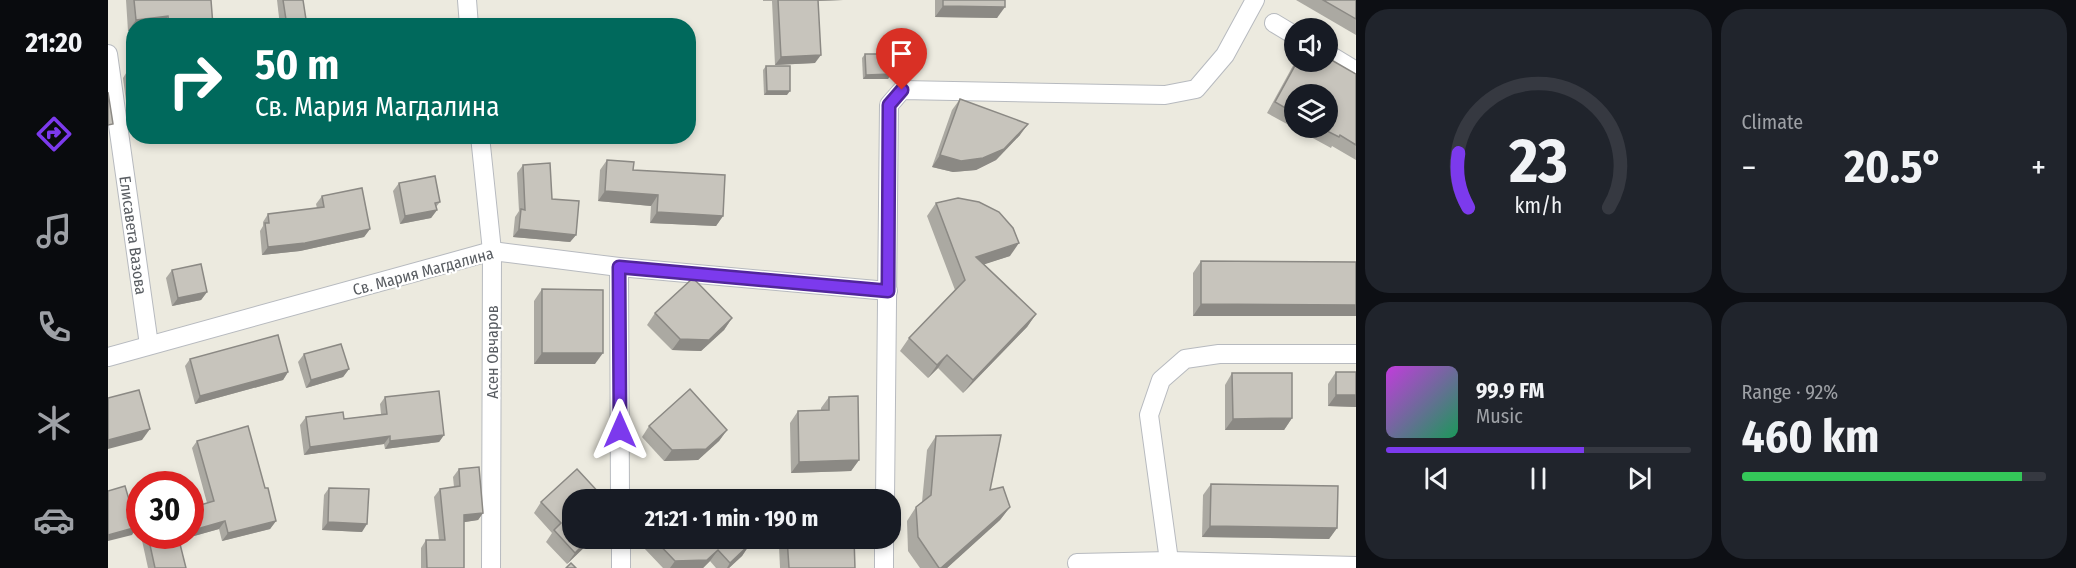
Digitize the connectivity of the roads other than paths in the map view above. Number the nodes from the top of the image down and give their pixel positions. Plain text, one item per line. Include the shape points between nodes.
1 (467, 0) edge
2 (1255, 0) edge
3 (468, 18) edge
4 (1274, 23) dead end
5 (1284, 29) edge
6 (108, 54) edge
7 (1338, 60) edge
8 (1356, 71) edge
9 (481, 144) edge
10 (492, 251) junction
11 (619, 267) junction
12 (888, 291) junction
13 (149, 345) junction
14 (1356, 354) edge
15 (108, 357) edge
16 (620, 489) edge
17 (885, 489) edge
18 (621, 549) edge
19 (884, 549) edge
20 (1077, 563) dead end
21 (1170, 565) edge
22 (1356, 566) edge
23 (491, 568) edge
24 (621, 568) edge
25 (884, 568) edge

1 - 3 street
2 - 12 street via 1226,55 1196,89 1165,95 902,90 889,105
4 - 5 street
6 - 13 street, Елисавета Вазова
7 - 8 street
9 - 10 street, Асен Овчаров
10 - 11 street, Св. Мария Магдалина
10 - 13 street, Св. Мария Магдалина
10 - 23 street, Асен Овчаров
11 - 12 street, Св. Мария Магдалина
11 - 16 street
12 - 17 street
13 - 15 street, Св. Мария Магдалина
14 - 21 street via 1219,354 1185,359 1161,380 1149,415
18 - 24 street
19 - 25 street
20 - 21 street
21 - 22 street

